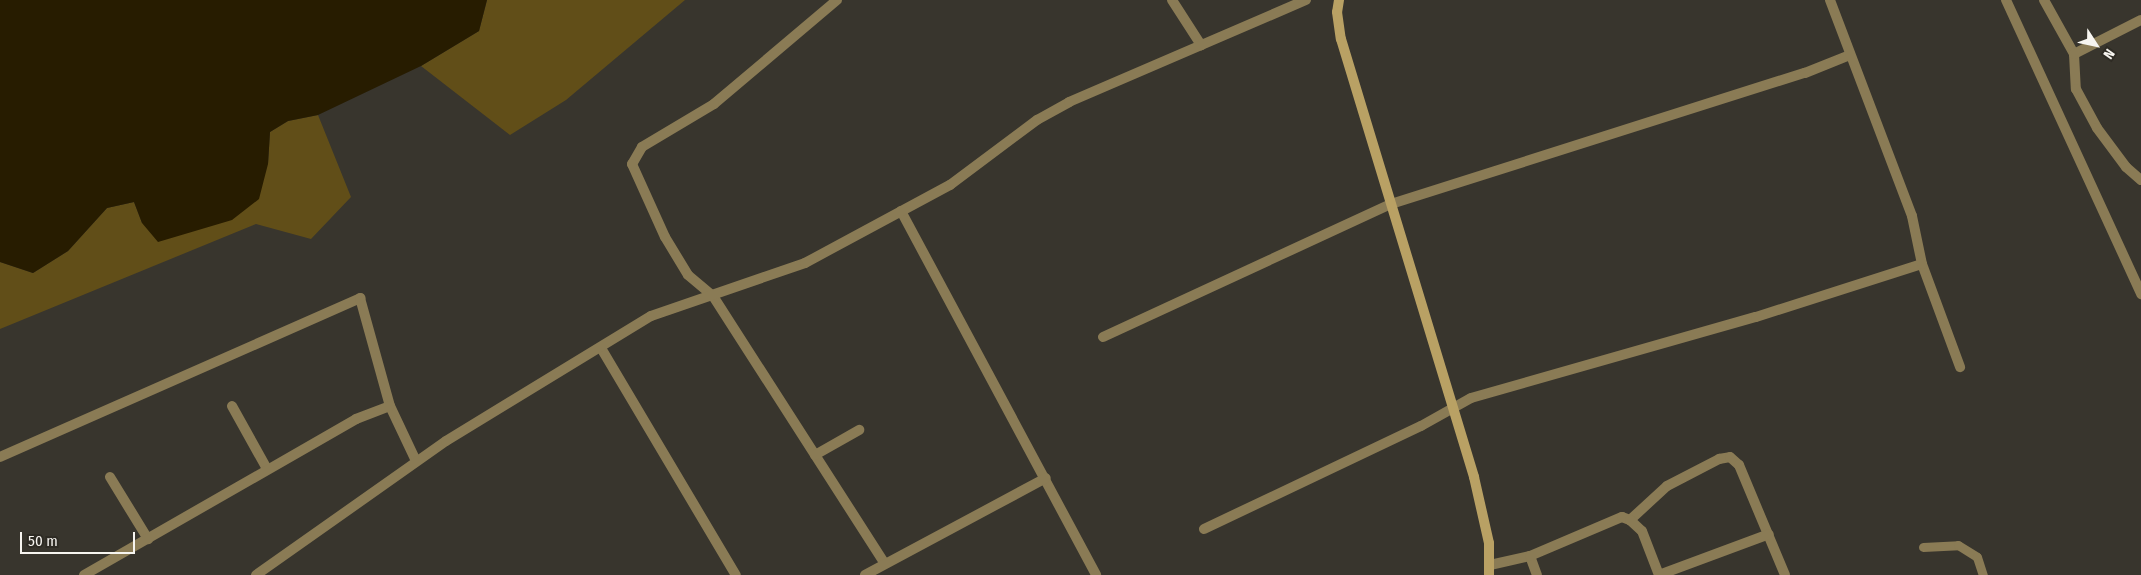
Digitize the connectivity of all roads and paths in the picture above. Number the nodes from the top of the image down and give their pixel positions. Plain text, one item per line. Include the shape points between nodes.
1 (837, 0) edge
2 (1172, 0) edge
3 (1306, 0) edge
4 (1339, 0) edge
5 (1830, 0) edge
6 (2006, 0) edge
7 (2044, 0) edge
8 (2141, 20) edge
9 (1201, 45) junction
10 (2074, 54) junction
11 (1850, 55) junction
12 (2141, 180) edge
13 (1391, 204) junction
14 (901, 211) junction
15 (1922, 264) junction
16 (2141, 294) edge
17 (713, 296) junction
18 (1103, 337) dead end
19 (601, 348) junction
20 (1960, 367) dead end
21 (232, 406) dead end
22 (390, 406) junction
23 (1452, 406) junction
24 (859, 430) dead end
25 (815, 455) junction
26 (0, 457) edge
27 (416, 461) junction
28 (267, 469) junction
29 (110, 477) dead end
30 (1046, 478) junction
31 (1630, 520) junction
32 (1204, 529) dead end
33 (1769, 534) junction
34 (148, 539) junction
35 (1923, 547) dead end
36 (1530, 556) junction
37 (885, 564) junction
38 (1490, 570) edge
39 (84, 575) edge
40 (256, 575) edge
41 (736, 575) edge
42 (865, 575) edge
43 (1096, 575) edge
44 (1538, 575) edge
45 (1659, 575) edge
46 (1784, 575) edge
47 (1983, 575) edge

1 - 17 street via 714,104 642,147 635,155 634,173 665,237 688,275
2 - 9 street
3 - 9 street
4 - 13 street via 1337,12 1341,39
5 - 11 street
6 - 16 street
7 - 10 street
8 - 10 street
9 - 14 street via 1069,102 1037,120 950,185
10 - 12 street via 2076,89 2096,128
11 - 13 street via 1805,73
11 - 15 street via 1912,216
13 - 18 street
13 - 23 street
14 - 17 street via 805,263
14 - 30 street
15 - 20 street
15 - 23 street via 1756,317 1494,390
17 - 19 street via 658,313
17 - 25 street
19 - 27 street
19 - 41 street
21 - 28 street
22 - 26 street via 360,298
22 - 27 street
22 - 28 street via 356,419
23 - 32 street via 1421,426
23 - 38 street via 1485,519
24 - 25 street
25 - 37 street
27 - 40 street
28 - 34 street
29 - 34 street
30 - 37 street
30 - 43 street
31 - 33 street via 1667,486 1719,459 1730,457 1739,465
31 - 36 street via 1611,520
31 - 45 street via 1642,532
33 - 45 street
33 - 46 street
34 - 39 street
35 - 47 lane via 1958,545 1977,557
36 - 38 street
36 - 44 street
37 - 42 street

